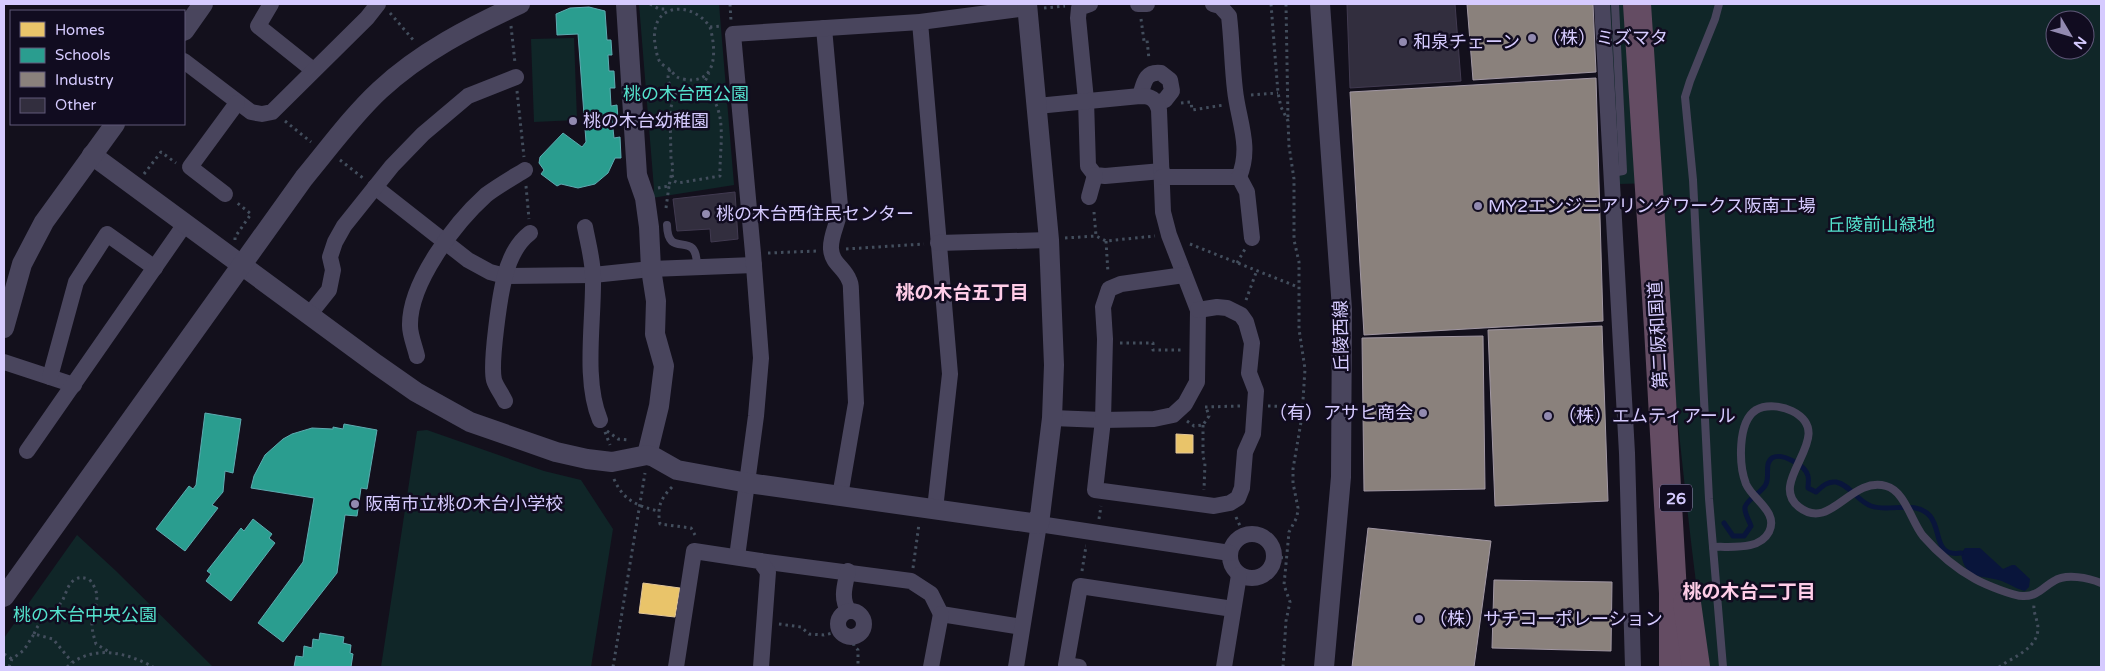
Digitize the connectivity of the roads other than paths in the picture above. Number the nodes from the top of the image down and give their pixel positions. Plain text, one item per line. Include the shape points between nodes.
1 (203, 4) edge
2 (271, 4) edge
3 (626, 4) edge
4 (1139, 4) edge
5 (1147, 4) edge
6 (1213, 4) edge
7 (1320, 4) edge
8 (1602, 4) edge
9 (1615, 4) edge
10 (1718, 4) edge
11 (515, 6) edge
12 (1084, 6) edge
13 (383, 7) edge
14 (1030, 7) edge
15 (1638, 15) edge
16 (920, 22) junction
17 (824, 28) junction
18 (185, 30) edge
19 (185, 62) edge
20 (313, 70) junction
21 (516, 77) road end
22 (1140, 96) junction
23 (1086, 100) junction
24 (1163, 100) junction
25 (237, 103) junction
26 (1036, 106) junction
27 (115, 125) edge
28 (92, 156) junction
29 (525, 170) road end
30 (1612, 172) junction
31 (1162, 174) junction
32 (1095, 175) junction
33 (1239, 177) junction
34 (375, 187) junction
35 (226, 194) road end
36 (1089, 197) road end
37 (185, 224) junction
38 (667, 225) dead end
39 (585, 227) dead end
40 (530, 233) road end
41 (1252, 238) dead end
42 (1049, 240) junction
43 (444, 241) junction
44 (938, 244) junction
45 (242, 265) junction
46 (754, 265) junction
47 (697, 267) junction
48 (155, 268) junction
49 (650, 269) junction
50 (593, 275) junction
51 (1184, 275) junction
52 (504, 276) junction
53 (1198, 310) junction
54 (309, 315) junction
55 (4, 328) edge
56 (1658, 328) junction
57 (417, 356) dead end
58 (4, 362) edge
59 (50, 377) junction
60 (74, 385) junction
61 (505, 401) dead end
62 (1052, 418) junction
63 (600, 420) road end
64 (1103, 420) junction
65 (27, 451) dead end
66 (647, 455) junction
67 (748, 483) junction
68 (840, 496) junction
69 (928, 508) junction
70 (1039, 524) junction
71 (1714, 547) junction
72 (1230, 553) junction
73 (737, 557) junction
74 (760, 561) junction
75 (848, 571) junction
76 (1239, 574) junction
77 (2101, 583) edge
78 (4, 597) edge
79 (1233, 609) junction
80 (850, 611) junction
81 (941, 614) junction
82 (1022, 626) junction
83 (676, 667) edge
84 (761, 667) edge
85 (931, 667) edge
86 (1016, 667) edge
87 (1079, 667) edge
88 (1224, 667) edge
89 (1324, 667) edge
90 (1632, 667) edge
91 (1673, 667) edge
92 (1696, 667) edge
93 (1723, 667) edge

1 - 18 street
2 - 20 street via 258,26
3 - 49 street via 637,175 645,198
4 - 5 street
6 - 33 street via 1220,6 1229,16 1236,100 1244,133 1245,155
7 - 89 street, 丘陵西線 via 1342,309 1341,477
8 - 30 street
9 - 30 lane via 1623,171
10 - 71 lane via 1686,97
11 - 45 street via 466,29 419,58 380,90 304,178
12 - 23 street via 1078,18
13 - 20 street
14 - 16 street
14 - 26 street
15 - 56 highway, 第二阪和国道 / 26
16 - 17 street
16 - 44 street
17 - 46 street via 733,34
17 - 68 street via 840,206 831,250 850,286 856,403
19 - 25 street
20 - 25 street via 272,112 251,112
21 - 34 street via 468,96 423,134
22 - 23 street
22 - 24 street
22 - 24 street via 1143,83 1150,74 1161,73 1170,80 1172,91
23 - 26 street
23 - 32 street via 1088,166
24 - 31 street via 1159,110
25 - 35 street via 190,167
26 - 42 street
27 - 28 street
28 - 37 street
28 - 55 street via 44,222 22,264
29 - 43 street via 486,195
30 - 90 street via 1627,454
31 - 32 street
31 - 33 street
31 - 51 street via 1163,212
32 - 36 street
33 - 41 street via 1247,192
34 - 43 street
34 - 54 street via 334,242 329,290
37 - 45 street
37 - 48 street
38 - 47 lane via 672,241 694,248
39 - 50 street
40 - 52 street via 515,250
42 - 44 street
42 - 62 street via 1054,364
43 - 52 street via 468,260
43 - 57 street via 412,304 410,327
44 - 69 street via 950,374
45 - 54 street
45 - 78 street
46 - 47 street
46 - 67 street via 761,358
47 - 49 street
48 - 59 street via 107,234 76,282
48 - 60 street
49 - 50 street
49 - 66 street via 656,301 655,334 664,366 659,406
50 - 52 street
50 - 63 street via 592,380
51 - 53 street
51 - 64 street via 1120,284 1108,289 1103,307
52 - 61 street via 494,352 494,380
53 - 64 street via 1197,382 1185,404 1173,415 1154,419
53 - 64 street via 1227,308 1241,315 1252,343 1249,374 1256,391 1253,434 1245,452 1238,498 1214,506 1095,490
54 - 66 street via 416,392 470,422 556,452 604,461
56 - 91 highway, 第二阪和国道 / 26
56 - 92 highway, 26
58 - 59 street
59 - 60 street
60 - 65 street
62 - 64 street
62 - 70 street
66 - 67 street via 677,470
67 - 68 street
67 - 73 street
68 - 69 street
69 - 70 street
70 - 72 street
70 - 82 street
71 - 77 lane via 1749,546 1769,532 1769,512 1745,482 1741,438 1744,425 1753,412 1767,406 1791,411 1802,417 1807,426 1807,447 1789,486 1797,506 1807,512 1818,514 1828,511 1867,485 1887,486 1899,494 1924,536 1976,580 2024,597 2035,594 2054,580 2068,577
71 - 93 lane
72 - 76 street via 1230,562
72 - 76 street via 1237,539 1252,534 1265,538 1280,558 1261,577 1254,579
73 - 74 street
73 - 83 street via 694,551
74 - 75 street
74 - 84 street via 768,572
75 - 80 street via 843,594
75 - 81 street via 911,581 931,594
76 - 79 street
79 - 87 street via 1080,586 1066,665
79 - 88 street
80 - 80 street via 841,615 838,625 846,633 862,631 864,621 858,613
81 - 82 street
81 - 85 street
82 - 86 street

